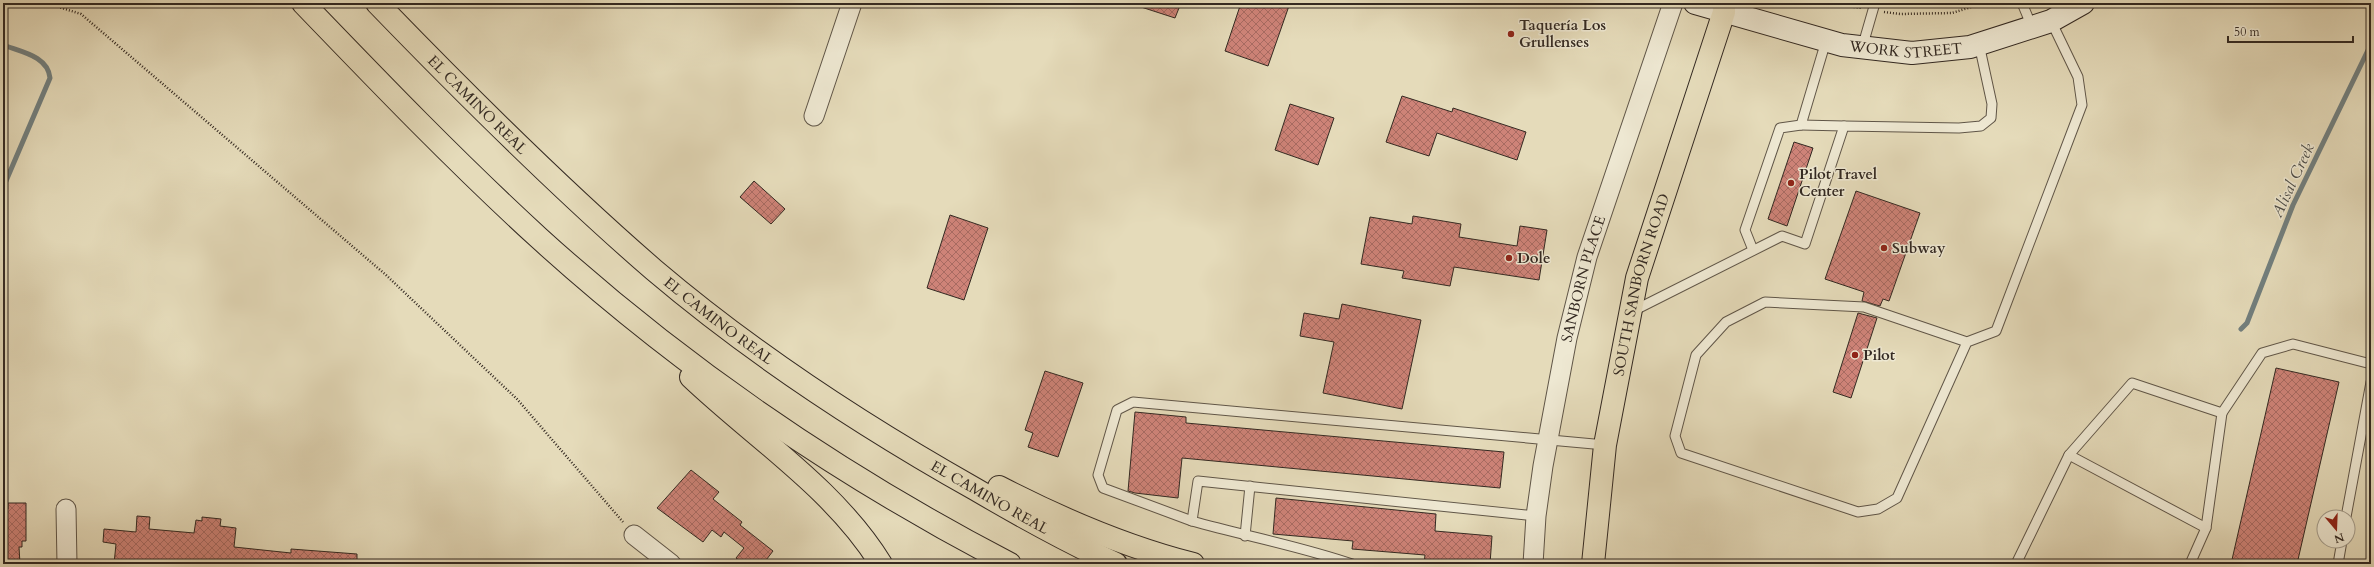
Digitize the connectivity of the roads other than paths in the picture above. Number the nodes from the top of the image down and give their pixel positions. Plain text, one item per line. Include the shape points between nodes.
1 (303, 3) edge
2 (377, 3) edge
3 (384, 3) edge
4 (852, 3) edge
5 (1673, 3) edge
6 (1695, 3) edge
7 (2022, 3) edge
8 (2083, 3) edge
9 (1728, 6) edge
10 (1874, 6) edge
11 (2042, 24) junction
12 (1826, 41) junction
13 (1979, 44) junction
14 (420, 48) junction
15 (1862, 48) junction
16 (814, 116) dead end
17 (1801, 124) junction
18 (1844, 126) junction
19 (1753, 250) junction
20 (625, 311) junction
21 (1630, 312) junction
22 (1967, 342) junction
23 (2371, 364) edge
24 (2371, 382) edge
25 (829, 400) junction
26 (2222, 413) junction
27 (1548, 439) junction
28 (1605, 445) junction
29 (2069, 455) junction
30 (1250, 486) junction
31 (66, 509) dead end
32 (2347, 509) edge
33 (1536, 516) junction
34 (1192, 521) junction
35 (2206, 528) junction
36 (634, 535) road end
37 (1244, 536) junction
38 (2341, 549) edge
39 (67, 564) edge
40 (672, 564) edge
41 (881, 564) edge
42 (1010, 564) edge
43 (1116, 564) edge
44 (1193, 564) edge
45 (1352, 564) edge
46 (1533, 564) edge
47 (1593, 564) edge
48 (2016, 564) edge
49 (2190, 564) edge
50 (2338, 564) edge

1 - 20 highway via 462,166 540,239
2 - 14 highway, EL CAMINO REAL
3 - 14 highway
4 - 16 street
5 - 27 street, SANBORN PLACE via 1588,257 1567,338
6 - 9 street, WORK STREET
7 - 11 lane
8 - 11 street, WORK STREET
9 - 12 street, WORK STREET
9 - 21 highway, SOUTH SANBORN ROAD via 1637,278
10 - 15 lane
11 - 13 street, WORK STREET
11 - 22 lane via 2078,77 2082,105 1996,331
12 - 15 street, WORK STREET
12 - 17 lane
13 - 15 street, WORK STREET via 1912,53
13 - 18 lane via 1992,104 1991,118 1981,126
14 - 25 highway, EL CAMINO REAL via 575,200 656,271 742,339
17 - 18 lane
17 - 19 lane via 1780,128 1745,230
18 - 19 lane via 1805,244 1782,236
19 - 21 lane
20 - 41 highway via 713,398 831,502
20 - 42 highway via 711,378 802,441 892,498
21 - 28 highway, SOUTH SANBORN ROAD
22 - 22 lane via 1864,308 1765,302 1726,322 1696,355 1675,436 1681,453 1858,512 1878,509 1898,498
23 - 26 lane via 2293,344 2262,353
24 - 32 lane
25 - 43 highway, EL CAMINO REAL via 917,457
25 - 44 highway via 1054,513 1140,548
26 - 29 lane via 2132,383
26 - 35 lane
27 - 28 lane
27 - 33 street, SANBORN PLACE
27 - 34 lane via 1133,402 1117,410 1098,475 1103,488
28 - 47 highway, SOUTH SANBORN ROAD
29 - 35 lane
29 - 48 lane
30 - 33 lane
30 - 34 lane via 1198,481
30 - 37 lane
31 - 39 street
33 - 46 street, SANBORN PLACE
34 - 37 lane
35 - 49 lane
36 - 40 street
37 - 45 lane via 1321,553
38 - 50 lane

